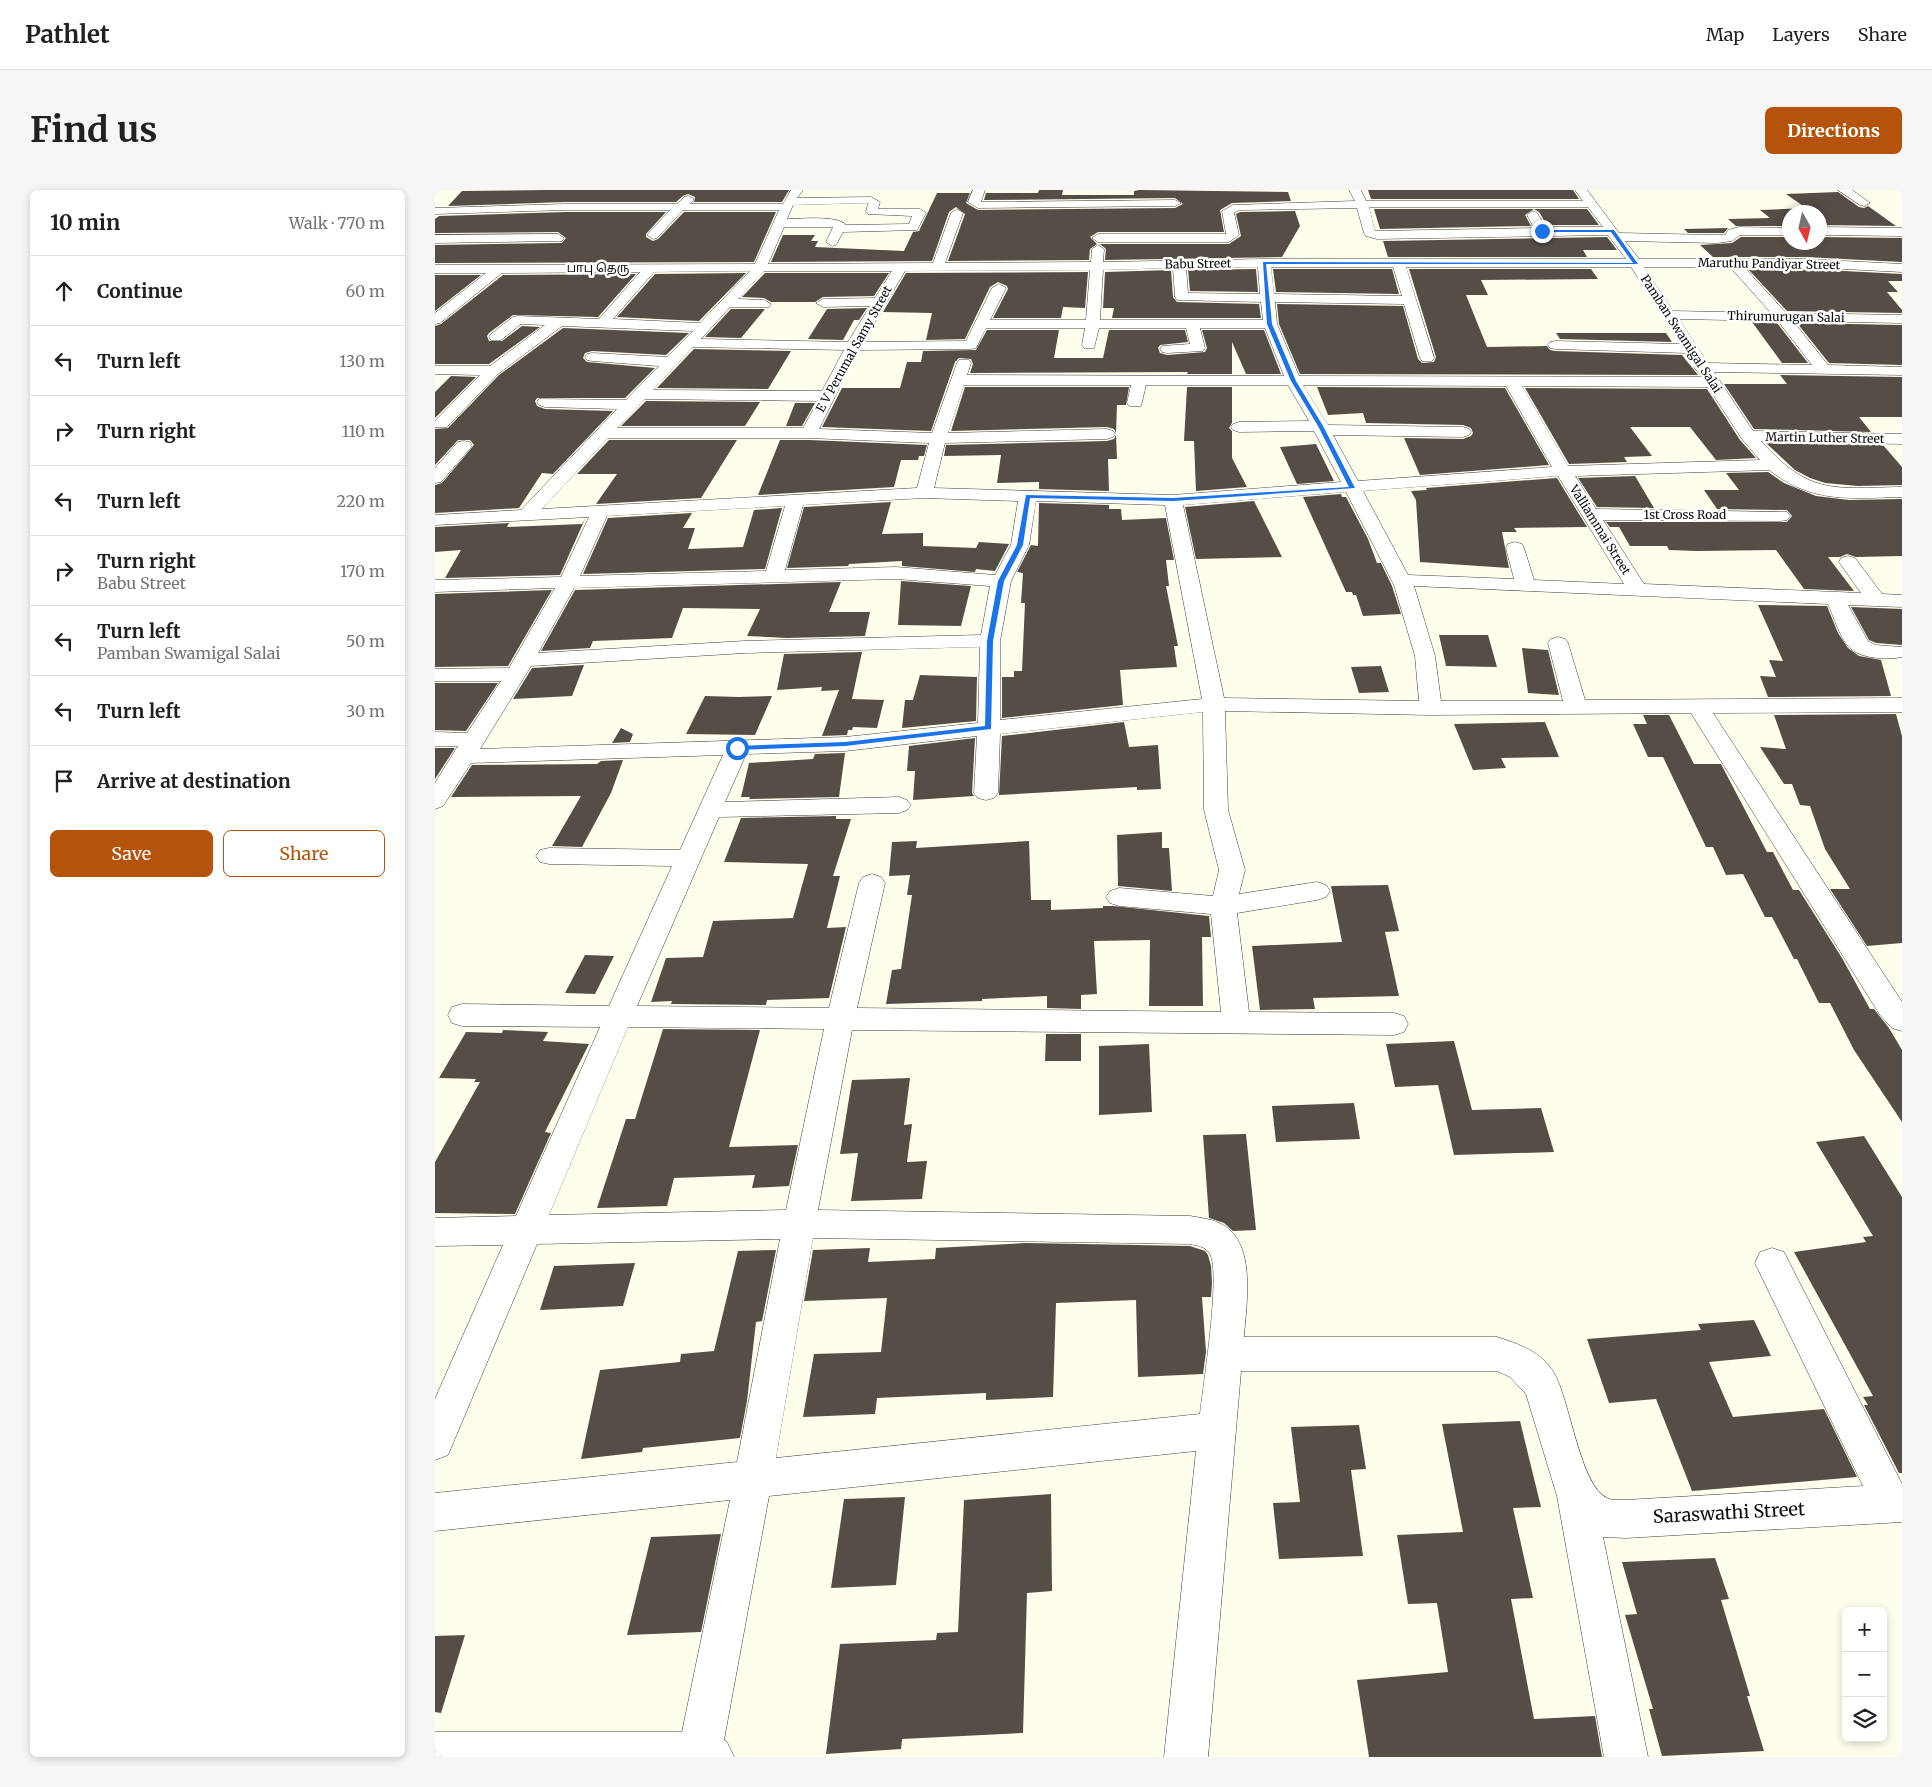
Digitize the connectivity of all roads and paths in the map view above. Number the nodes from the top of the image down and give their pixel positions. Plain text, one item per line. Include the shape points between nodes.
1 (695, 190) edge
2 (797, 190) edge
3 (979, 190) edge
4 (1101, 190) edge
5 (1355, 190) edge
6 (1581, 190) edge
7 (1844, 190) edge
8 (574, 196) dead end
9 (1175, 203) dead end
10 (1864, 203) dead end
11 (1362, 204) junction
12 (1527, 204) junction
13 (1591, 204) junction
14 (787, 205) junction
15 (565, 207) junction
16 (681, 208) junction
17 (435, 211) edge
18 (957, 213) dead end
19 (1100, 213) junction
20 (780, 223) junction
21 (913, 227) junction
22 (838, 229) junction
23 (1542, 231) junction
24 (1782, 231) edge
25 (1827, 231) edge
26 (1902, 232) edge
27 (1614, 234) junction
28 (653, 236) dead end
29 (539, 238) junction
30 (558, 238) dead end
31 (1099, 238) junction
32 (435, 239) edge
33 (905, 241) dead end
34 (840, 244) dead end
35 (1876, 254) dead end
36 (1264, 263) junction
37 (1398, 263) junction
38 (1179, 264) junction
39 (1636, 264) junction
40 (1734, 264) junction
41 (901, 266) junction
42 (938, 266) junction
43 (1097, 266) junction
44 (1896, 267) edge
45 (500, 268) junction
46 (650, 268) junction
47 (760, 268) junction
48 (435, 269) edge
49 (999, 288) dead end
50 (1182, 297) junction
51 (444, 298) dead end
52 (462, 298) junction
53 (1267, 299) junction
54 (1409, 300) junction
55 (879, 302) junction
56 (726, 303) junction
57 (823, 303) dead end
58 (764, 304) dead end
59 (1669, 316) junction
60 (1782, 317) junction
61 (1902, 319) edge
62 (435, 320) edge
63 (558, 322) junction
64 (603, 324) junction
65 (980, 324) junction
66 (1187, 324) junction
67 (1269, 324) junction
68 (1093, 325) junction
69 (703, 327) junction
70 (496, 337) dead end
71 (687, 343) junction
72 (971, 345) junction
73 (1089, 345) dead end
74 (1555, 345) dead end
75 (853, 346) junction
76 (1167, 349) dead end
77 (1691, 349) junction
78 (592, 358) dead end
79 (1427, 358) dead end
80 (670, 362) junction
81 (1701, 367) junction
82 (1823, 369) junction
83 (435, 370) edge
84 (493, 371) junction
85 (1902, 371) edge
86 (957, 380) junction
87 (1139, 381) junction
88 (1293, 381) junction
89 (1511, 382) junction
90 (1711, 382) junction
91 (828, 396) junction
92 (635, 399) junction
93 (545, 402) dead end
94 (1135, 403) dead end
95 (441, 424) dead end
96 (1239, 427) dead end
97 (1321, 428) junction
98 (1463, 432) dead end
99 (604, 433) junction
100 (809, 433) junction
101 (1107, 434) dead end
102 (1748, 436) junction
103 (938, 438) junction
104 (1902, 439) edge
105 (464, 446) dead end
106 (1767, 459) junction
107 (1563, 471) junction
108 (435, 478) edge
109 (1353, 488) junction
110 (924, 492) junction
111 (1902, 492) edge
112 (1028, 496) junction
113 (796, 499) junction
114 (1173, 500) junction
115 (600, 512) junction
116 (1590, 514) junction
117 (526, 515) junction
118 (1781, 516) dead end
119 (435, 520) edge
120 (1515, 548) dead end
121 (1848, 562) dead end
122 (774, 577) junction
123 (1401, 580) junction
124 (1001, 581) junction
125 (568, 582) junction
126 (435, 586) edge
127 (1526, 586) junction
128 (1638, 590) junction
129 (1835, 598) junction
130 (1875, 600) junction
131 (1902, 602) edge
132 (990, 641) junction
133 (1558, 643) dead end
134 (1896, 652) dead end
135 (520, 667) junction
136 (435, 675) edge
137 (1214, 704) junction
138 (1902, 705) edge
139 (1576, 707) junction
140 (1698, 707) junction
141 (1431, 708) junction
142 (989, 728) junction
143 (435, 739) edge
144 (470, 748) junction
145 (737, 748) junction
146 (986, 793) dead end
147 (435, 801) edge
148 (899, 805) dead end
149 (709, 810) junction
150 (549, 856) dead end
151 (688, 858) junction
152 (872, 883) dead end
153 (1317, 891) dead end
154 (1119, 896) dead end
155 (1223, 906) junction
156 (462, 1015) dead end
157 (617, 1018) junction
158 (840, 1020) junction
159 (1902, 1020) edge
160 (1236, 1023) junction
161 (1394, 1024) dead end
162 (799, 1224) junction
163 (526, 1230) junction
164 (435, 1232) edge
165 (1772, 1263) dead end
166 (1225, 1354) junction
167 (1217, 1431) junction
168 (435, 1442) edge
169 (753, 1480) junction
170 (1574, 1489) junction
171 (1896, 1503) edge
172 (435, 1512) edge
173 (441, 1755) edge
174 (706, 1755) edge
175 (1186, 1757) edge
176 (1626, 1757) edge

1 - 16 street
2 - 14 street
3 - 19 street via 974,202 978,205
4 - 19 street
5 - 11 street
6 - 13 street, Pamban Swamigal Salai
7 - 10 street
8 - 15 street
9 - 19 street
11 - 12 street
11 - 23 street via 1370,233 1377,235
11 - 31 street via 1231,209 1228,211 1233,235 1224,238
12 - 13 street
12 - 23 street
13 - 27 street, Pamban Swamigal Salai
14 - 16 street
14 - 20 street
14 - 21 street via 874,201 873,212 919,212
15 - 16 street
15 - 17 street
15 - 29 street
16 - 28 street
18 - 42 street
19 - 31 street
20 - 22 street via 833,222 839,224
20 - 47 street
21 - 22 street
21 - 33 street
22 - 34 street via 832,242
23 - 27 street
24 - 27 street via 1739,231 1731,233 1728,238 1717,239
25 - 26 street
27 - 39 street, Pamban Swamigal Salai
29 - 30 street
29 - 32 street
31 - 43 street
35 - 44 street
36 - 37 street, Babu Street
36 - 38 street, Babu Street
36 - 53 street
37 - 39 street, Babu Street
37 - 54 street
38 - 43 street, Babu Street
38 - 50 street
39 - 40 street, Maruthu Pandiyar Street
39 - 59 street, Pamban Swamigal Salai
40 - 44 street, Maruthu Pandiyar Street
40 - 60 street
41 - 42 street, Babu Street
41 - 47 street, Babu Street
41 - 55 street, E V Perumal Samy Street
42 - 43 street, Babu Street
43 - 68 street
45 - 46 street, பாபு தெரு
45 - 48 street, பாபு தெரு
45 - 52 street
46 - 47 street, பாபு தெரு
46 - 64 street
47 - 56 street
49 - 65 street
50 - 53 street
50 - 66 street
51 - 52 street
52 - 62 street
53 - 54 street
53 - 67 street
54 - 79 street
55 - 57 street
55 - 75 street, E V Perumal Samy Street
56 - 58 street
56 - 69 street
59 - 60 street, Thirumurugan Salai
59 - 77 street, Pamban Swamigal Salai
60 - 61 street, Thirumurugan Salai
60 - 82 street
63 - 64 street
63 - 70 street via 515,321
63 - 84 street
64 - 69 street
65 - 68 street
65 - 72 street
66 - 67 street
66 - 68 street
66 - 76 street via 1198,348
67 - 88 street
68 - 73 street
69 - 71 street
71 - 75 street
71 - 80 street
72 - 75 street
72 - 86 street
74 - 77 street
75 - 91 street, E V Perumal Samy Street
77 - 81 street, Pamban Swamigal Salai
78 - 80 street
80 - 92 street
81 - 82 street
81 - 90 street, Pamban Swamigal Salai
82 - 85 street
83 - 84 street
84 - 95 street
86 - 87 street
86 - 103 street
87 - 88 street
87 - 94 street
88 - 89 street
88 - 97 street
89 - 90 street
89 - 107 street, Valliammai Street
90 - 102 street, Pamban Swamigal Salai
91 - 92 street
91 - 100 street, E V Perumal Samy Street
92 - 93 street
92 - 99 street
96 - 97 street
97 - 98 street
97 - 109 street
99 - 100 street
99 - 117 street
100 - 103 street
101 - 103 street
102 - 104 street, Martin Luther Street
102 - 106 street, Pamban Swamigal Salai
103 - 110 street
105 - 108 street
106 - 107 street
106 - 111 street, Pamban Swamigal Salai via 1791,479 1819,490
107 - 109 street
107 - 116 street, Valliammai Street
109 - 114 street
109 - 123 street
110 - 112 street
110 - 113 street
112 - 114 street
112 - 124 street via 1020,545
113 - 115 street
113 - 122 street
114 - 137 street
115 - 117 street
115 - 125 street
116 - 118 street, 1st Cross Road
116 - 128 street, Valliammai Street
117 - 119 street
120 - 127 street
121 - 130 street
122 - 124 street via 896,573
122 - 125 street
123 - 127 street
123 - 141 street via 1425,656
124 - 132 street
125 - 126 street
125 - 135 street
127 - 128 street
128 - 129 street
129 - 130 street
129 - 134 street via 1861,647 1871,651
130 - 131 street
132 - 135 street via 745,647
132 - 142 street
133 - 139 street
135 - 136 street
135 - 144 street
137 - 141 street
137 - 142 street
137 - 155 street via 1216,810 1232,870
138 - 140 street
139 - 140 street
139 - 141 street
140 - 159 street via 1890,1008
142 - 145 street via 845,744
142 - 146 street
143 - 144 street
144 - 145 street
144 - 147 street
145 - 149 street
148 - 149 street
149 - 151 street
150 - 151 street
151 - 157 street
152 - 158 street
153 - 155 street
154 - 155 street
155 - 160 street
156 - 157 street
157 - 158 street
157 - 163 street
158 - 160 street
158 - 162 street
160 - 161 street
162 - 163 street
162 - 166 street via 1190,1230 1214,1236 1221,1244 1231,1271
162 - 169 street
163 - 164 street
163 - 168 street
165 - 171 street
166 - 167 street
166 - 170 street via 1497,1354 1517,1360 1541,1385
167 - 169 street
167 - 175 street
169 - 172 street
169 - 174 street
170 - 171 street, Saraswathi Street via 1593,1512 1605,1518 1626,1519
170 - 176 street
173 - 174 street

